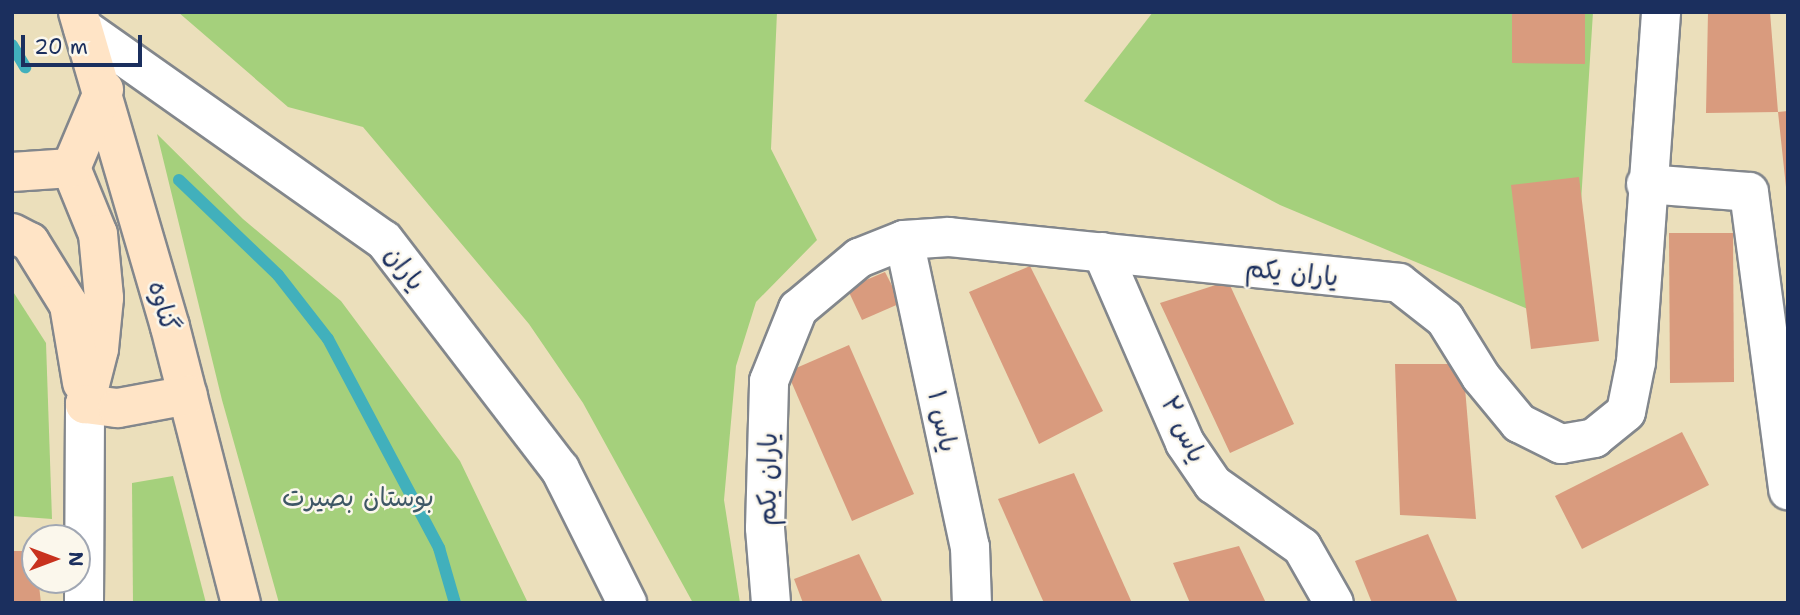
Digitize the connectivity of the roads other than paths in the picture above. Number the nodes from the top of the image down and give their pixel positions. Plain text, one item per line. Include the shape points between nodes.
1 (1661, 12) edge
2 (80, 20) edge
3 (104, 90) junction
4 (71, 168) junction
5 (12, 172) edge
6 (1646, 184) junction
7 (130, 188) junction
8 (12, 233) edge
9 (904, 240) junction
10 (1102, 252) junction
11 (188, 395) junction
12 (85, 404) junction
13 (1788, 490) edge
14 (84, 603) edge
15 (241, 603) edge
16 (627, 603) edge
17 (771, 603) edge
18 (972, 603) edge
19 (1334, 603) edge

1 - 6 street, یاران یکم
2 - 3 main road, گناوه
2 - 16 street, یاران via 384,240 560,469
3 - 4 main road
3 - 7 main road, گناوه
4 - 5 main road
4 - 7 main road
4 - 12 main road via 98,234 104,299 99,349
6 - 10 street, یاران یکم via 1636,362 1626,412 1594,438 1561,444 1519,423 1481,377 1445,318 1399,283
6 - 13 street via 1749,192
7 - 11 main road, گناوه
8 - 12 main road via 30,242 69,305
9 - 10 street, یاران یکم via 949,237
9 - 17 street, یاران یکم via 859,258 798,309 769,381 765,528
9 - 18 street, یاس ۱ via 970,547
10 - 19 street, یاس ۲ via 1185,443 1213,484 1302,547
11 - 12 main road via 118,408
11 - 15 main road, گناوه
12 - 14 street

